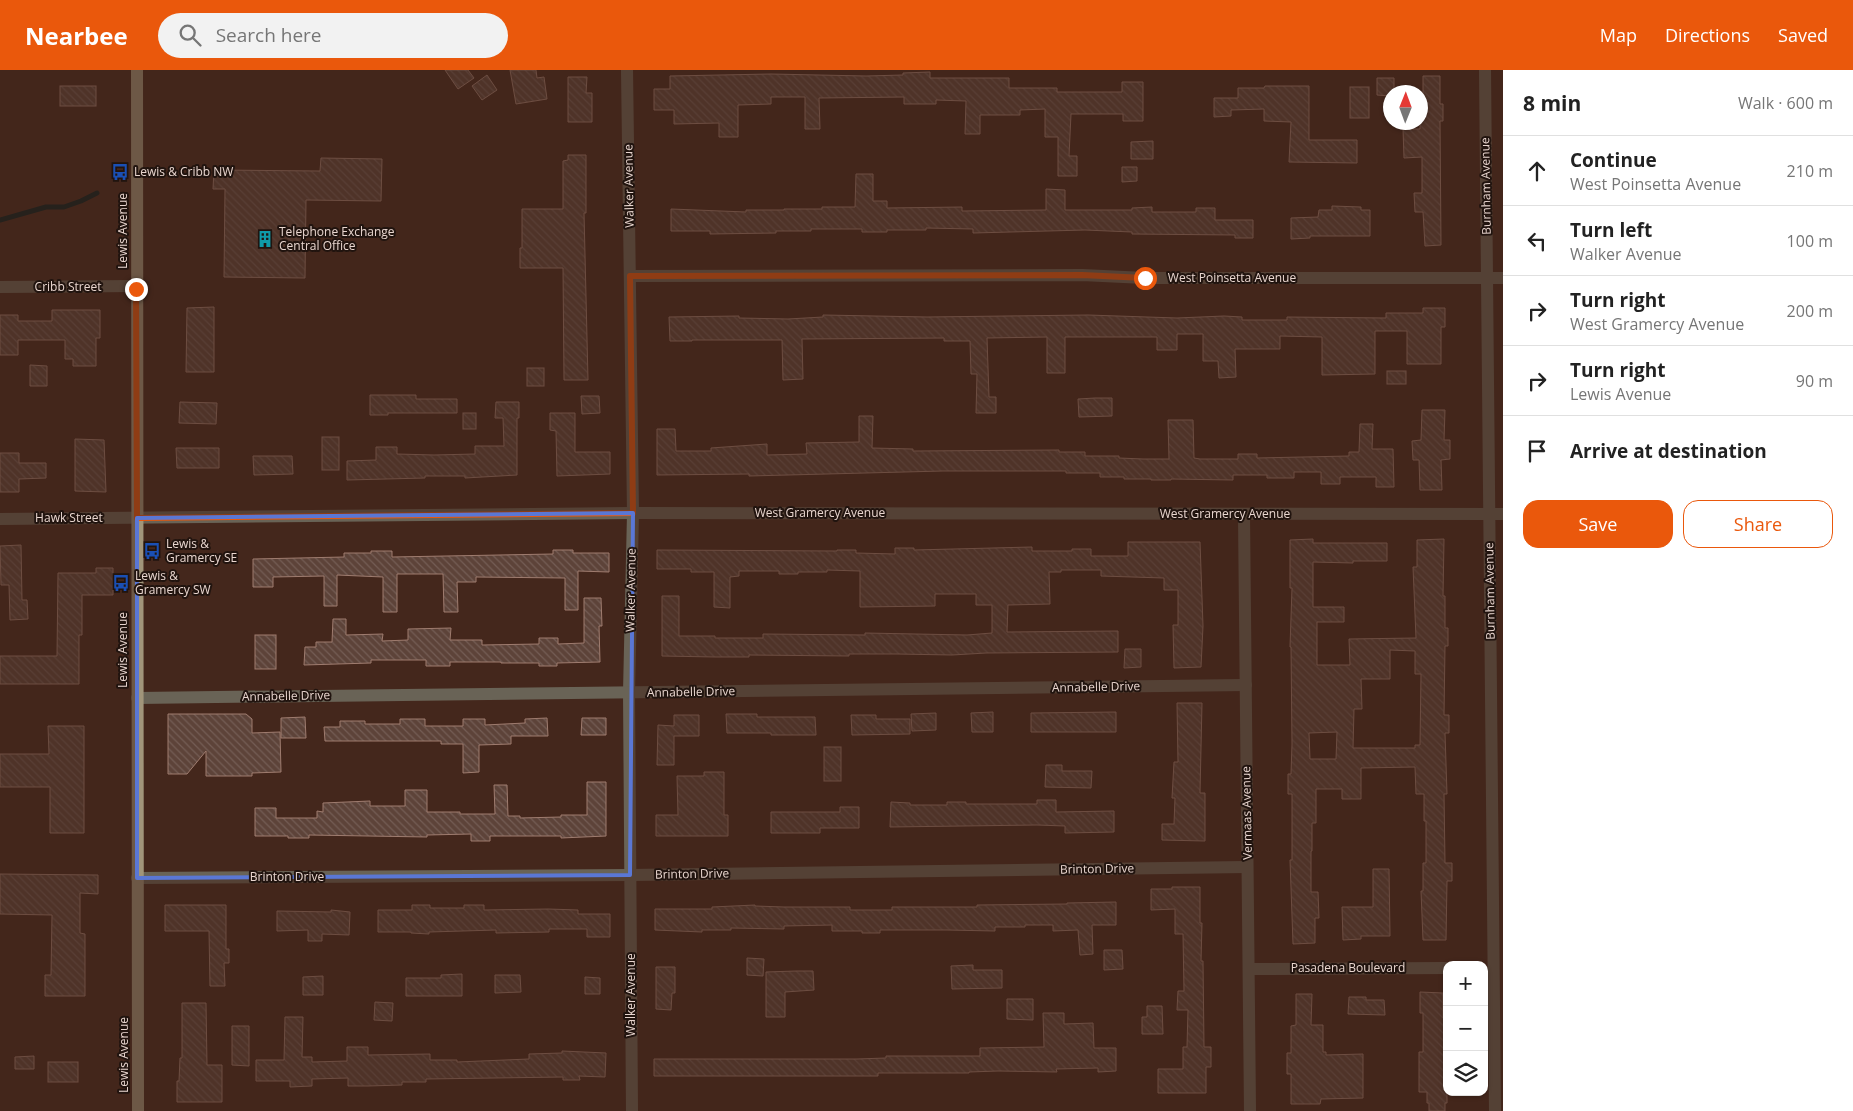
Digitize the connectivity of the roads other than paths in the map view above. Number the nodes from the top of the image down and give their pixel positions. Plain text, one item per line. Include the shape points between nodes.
1 (136, 70) edge
2 (627, 70) edge
3 (1485, 70) edge
4 (630, 276) junction
5 (1487, 278) junction
6 (1503, 278) edge
7 (137, 286) junction
8 (0, 287) edge
9 (633, 513) junction
10 (1489, 514) junction
11 (1503, 514) edge
12 (1244, 515) junction
13 (137, 518) junction
14 (0, 519) edge
15 (1246, 685) junction
16 (629, 692) junction
17 (137, 698) junction
18 (1497, 754) edge
19 (1247, 867) junction
20 (630, 875) junction
21 (137, 878) junction
22 (1494, 967) edge
23 (1443, 968) edge
24 (1248, 969) junction
25 (138, 1111) edge
26 (632, 1111) edge
27 (1250, 1111) edge
28 (1495, 1111) edge

1 - 7 main road, Lewis Avenue
2 - 4 street, Walker Avenue
3 - 5 street, Burnham Avenue
4 - 5 street, West Poinsetta Avenue
4 - 9 street, Walker Avenue
5 - 6 street, West Poinsetta Avenue
5 - 10 street, Burnham Avenue
7 - 8 street, Cribb Street
7 - 13 main road, Lewis Avenue
9 - 12 street, West Gramercy Avenue
9 - 13 street, West Gramercy Avenue
9 - 16 street, Walker Avenue
10 - 11 street, West Gramercy Avenue
10 - 12 street, West Gramercy Avenue
10 - 18 street, Burnham Avenue
12 - 15 street, Vermaas Avenue
13 - 14 street, Hawk Street
13 - 17 main road, Lewis Avenue
15 - 16 street, Annabelle Drive
15 - 19 street, Vermaas Avenue
16 - 17 street, Annabelle Drive
16 - 20 street, Walker Avenue
17 - 21 main road, Lewis Avenue
18 - 22 street, Burnham Avenue
19 - 20 street, Brinton Drive
19 - 24 street, Vermaas Avenue
20 - 21 street, Brinton Drive
20 - 26 street, Walker Avenue
21 - 25 main road, Lewis Avenue
22 - 28 street, Burnham Avenue
23 - 24 street, Pasadena Boulevard
24 - 27 street, Vermaas Avenue

